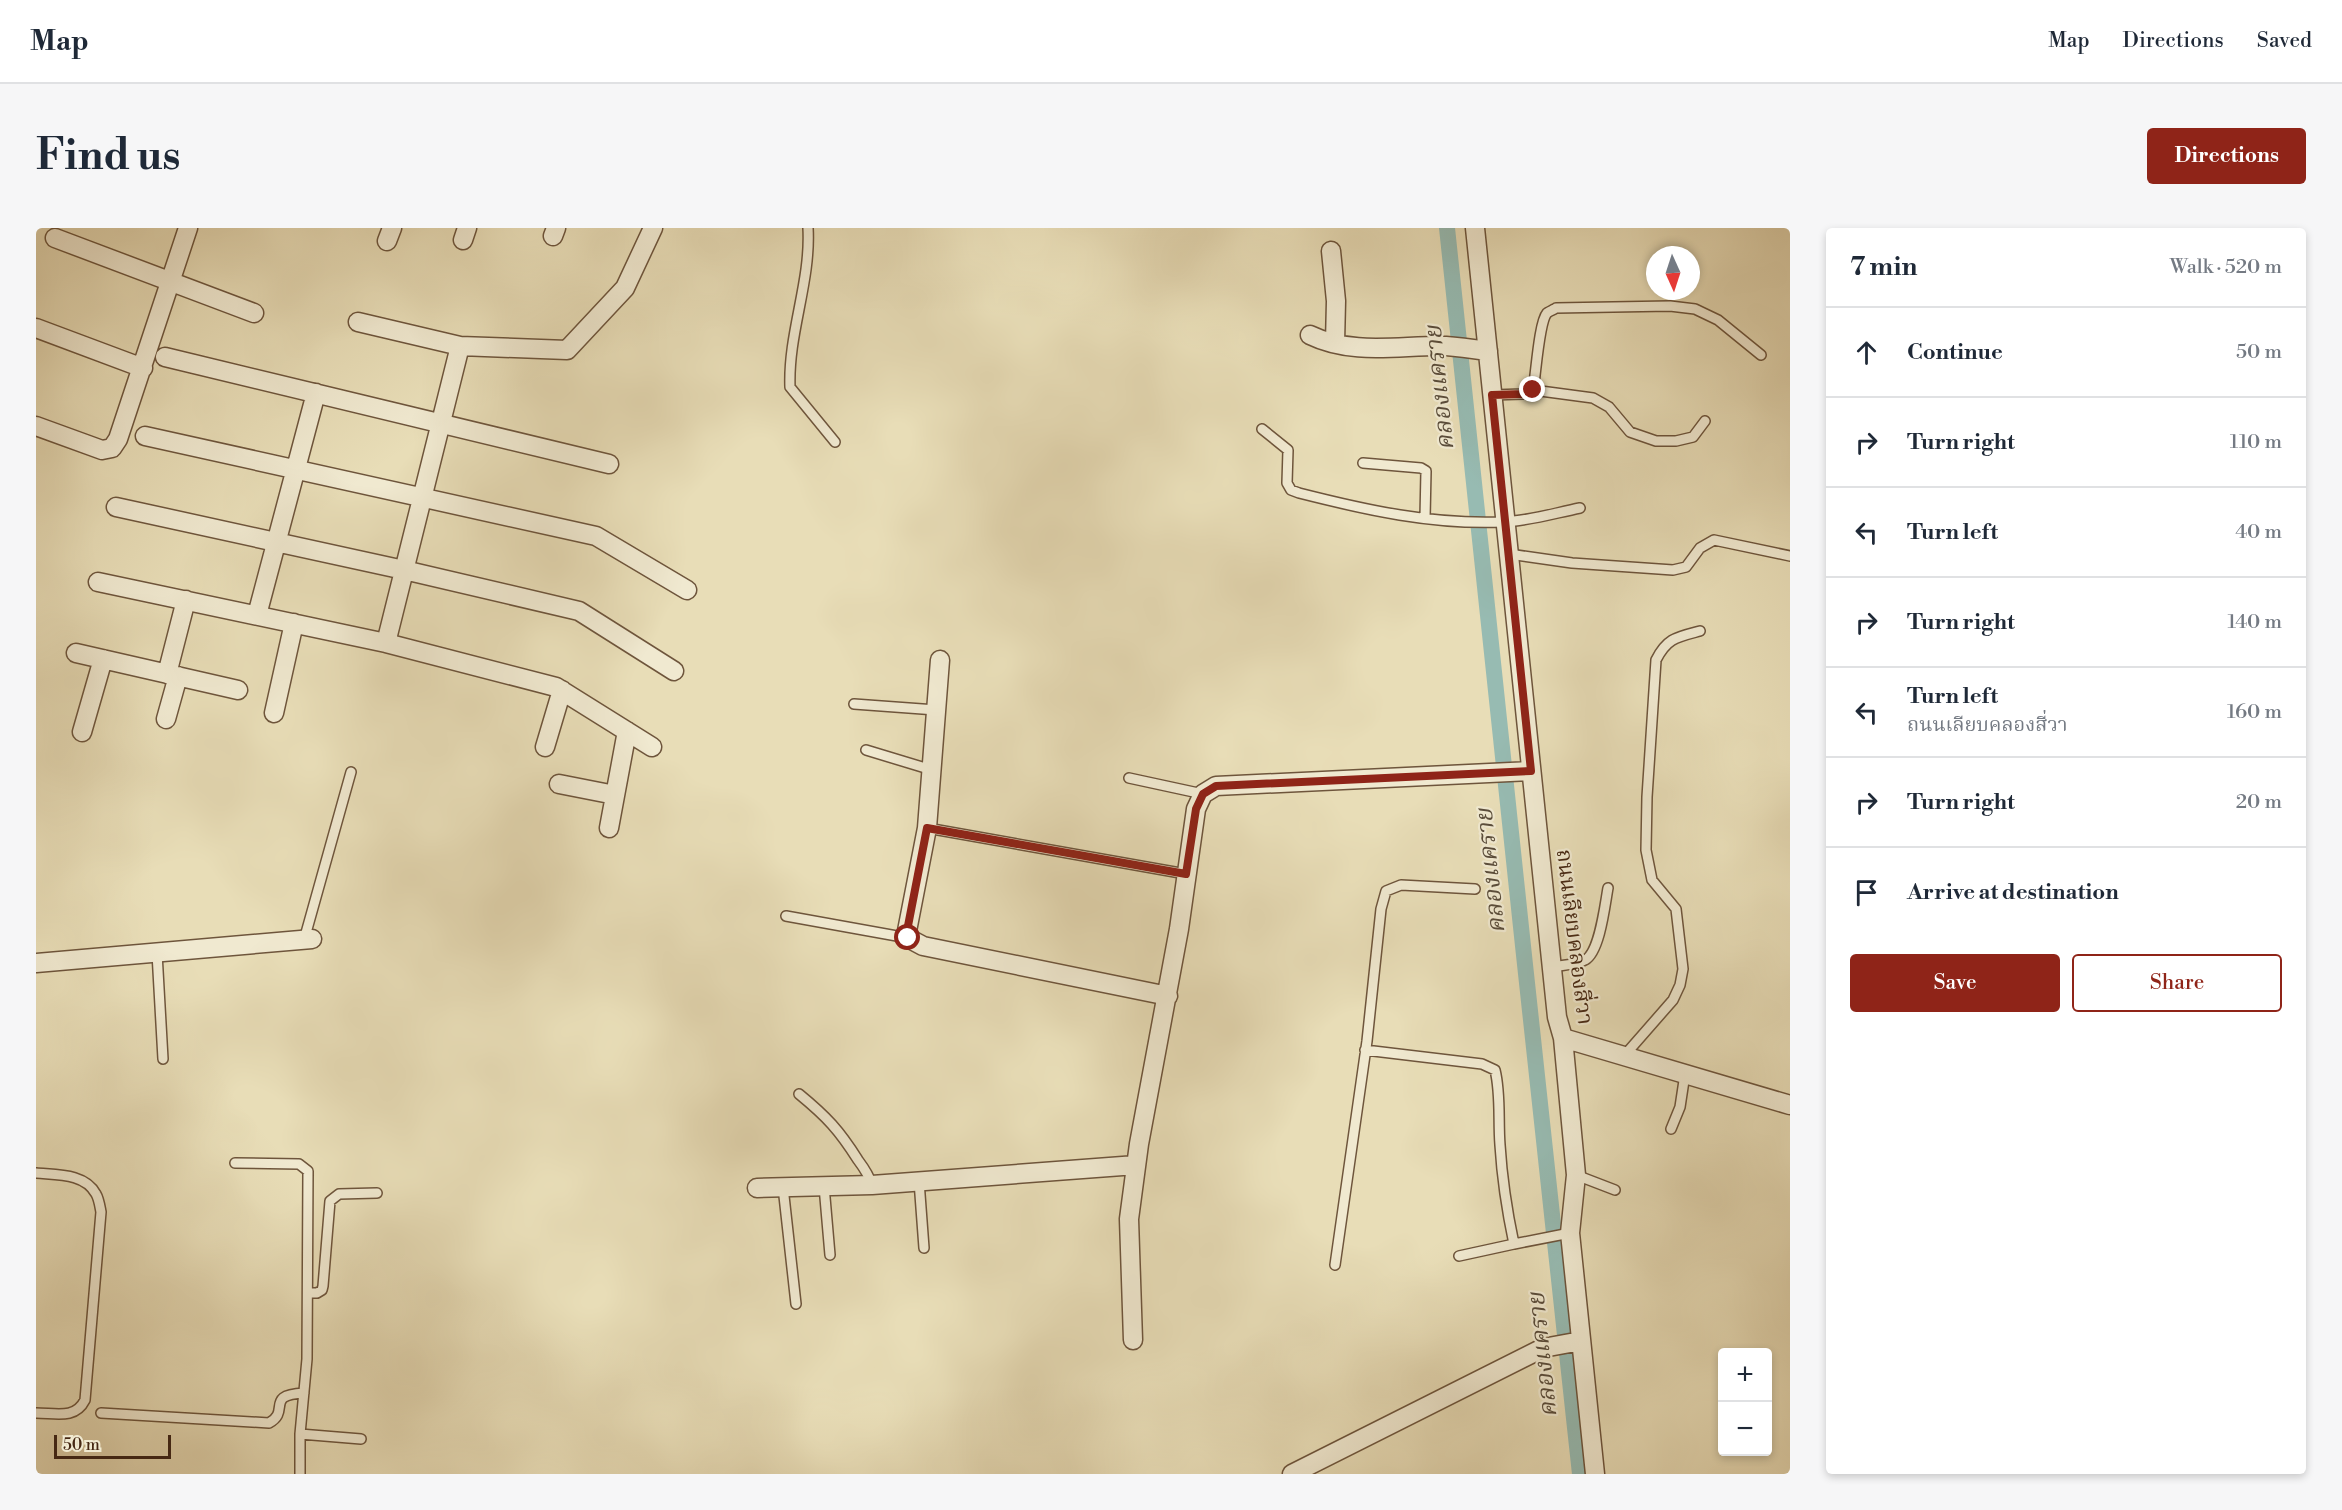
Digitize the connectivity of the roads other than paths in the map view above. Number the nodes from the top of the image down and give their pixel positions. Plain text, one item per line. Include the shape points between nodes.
1 (188, 228) edge
2 (653, 228) edge
3 (808, 228) edge
4 (1475, 228) edge
5 (55, 238) dead end
6 (1330, 250) dead end
7 (171, 282) junction
8 (254, 313) dead end
9 (358, 322) dead end
10 (36, 328) edge
11 (1310, 335) dead end
12 (1335, 343) junction
13 (459, 346) junction
14 (1488, 351) junction
15 (1761, 355) dead end
16 (165, 357) dead end
17 (143, 368) junction
18 (1533, 390) junction
19 (316, 393) junction
20 (1492, 395) junction
21 (1705, 421) dead end
22 (440, 423) junction
23 (36, 426) edge
24 (1262, 429) dead end
25 (146, 436) dead end
26 (835, 442) dead end
27 (1363, 463) dead end
28 (609, 464) dead end
29 (295, 470) junction
30 (422, 498) junction
31 (116, 507) dead end
32 (1580, 508) dead end
33 (1425, 518) junction
34 (1505, 522) junction
35 (276, 542) junction
36 (1509, 554) junction
37 (1790, 556) edge
38 (404, 570) junction
39 (98, 582) dead end
40 (687, 590) dead end
41 (186, 600) junction
42 (257, 615) junction
43 (294, 623) junction
44 (1700, 631) dead end
45 (386, 643) junction
46 (76, 653) dead end
47 (103, 659) junction
48 (940, 660) dead end
49 (674, 671) dead end
50 (172, 675) junction
51 (238, 690) dead end
52 (562, 690) junction
53 (854, 704) dead end
54 (936, 710) junction
55 (274, 713) dead end
56 (166, 719) dead end
57 (627, 731) junction
58 (82, 732) dead end
59 (545, 747) dead end
60 (652, 747) dead end
61 (866, 750) dead end
62 (932, 770) junction
63 (1531, 771) junction
64 (351, 772) dead end
65 (1129, 778) dead end
66 (559, 784) dead end
67 (1203, 794) junction
68 (615, 795) junction
69 (609, 828) dead end
70 (927, 828) junction
71 (1186, 874) junction
72 (1608, 888) dead end
73 (1476, 889) dead end
74 (786, 916) dead end
75 (908, 938) junction
76 (308, 940) joint
77 (157, 953) junction
78 (36, 963) edge
79 (1552, 967) junction
80 (1168, 996) junction
81 (1563, 1038) junction
82 (1365, 1050) junction
83 (1624, 1056) junction
84 (163, 1059) dead end
85 (1685, 1074) junction
86 (799, 1094) dead end
87 (1790, 1105) edge
88 (1671, 1129) dead end
89 (236, 1163) dead end
90 (1136, 1165) junction
91 (36, 1173) edge
92 (1576, 1175) junction
93 (919, 1181) junction
94 (872, 1185) junction
95 (824, 1186) junction
96 (783, 1187) junction
97 (757, 1188) dead end
98 (1615, 1190) dead end
99 (376, 1193) dead end
100 (1564, 1235) junction
101 (1514, 1244) junction
102 (924, 1248) dead end
103 (830, 1256) dead end
104 (1460, 1256) dead end
105 (1335, 1265) dead end
106 (308, 1293) junction
107 (796, 1304) dead end
108 (1133, 1340) dead end
109 (1575, 1342) junction
110 (304, 1393) junction
111 (36, 1413) edge
112 (101, 1413) dead end
113 (300, 1434) junction
114 (361, 1439) dead end
115 (300, 1474) edge
116 (1292, 1474) edge
117 (1595, 1474) edge

1 - 7 street
2 - 13 street via 625,288 567,350
3 - 26 lane via 810,250 792,350 790,387
4 - 14 street, ถนนเลียบคลองสี่วา
5 - 7 street
6 - 12 street via 1336,301
7 - 8 street
7 - 17 street
9 - 13 street
10 - 17 street
11 - 12 street
12 - 14 street via 1354,348 1455,347
13 - 22 street
14 - 20 street, ถนนเลียบคลองสี่วา
15 - 18 lane via 1718,320 1695,309 1556,308 1541,324
16 - 19 street
17 - 23 street via 112,448 102,450
18 - 20 lane
18 - 21 lane via 1593,398 1609,407 1630,432 1656,441 1693,437
19 - 22 street
19 - 29 street
20 - 34 street, ถนนเลียบคลองสี่วา
22 - 28 street
22 - 30 street
24 - 33 lane via 1288,450 1287,483 1291,490 1370,511
25 - 29 street
27 - 33 lane via 1426,471
29 - 30 street
29 - 35 street
30 - 38 street
30 - 40 street via 596,536
31 - 35 street
32 - 34 lane
33 - 34 lane
34 - 36 street, ถนนเลียบคลองสี่วา
35 - 38 street
35 - 42 street
36 - 37 lane via 1673,570 1686,567 1701,548 1714,540
36 - 63 street, ถนนเลียบคลองสี่วา
38 - 45 street
38 - 49 street via 579,611
39 - 41 street
41 - 42 street
41 - 50 street
42 - 43 street
43 - 45 street
43 - 55 street
44 - 83 lane via 1674,638 1663,646 1656,660 1647,797 1646,850 1652,880 1676,909 1683,969 1673,1000
45 - 52 street
46 - 47 street
47 - 50 street
47 - 58 street
48 - 54 street
50 - 51 street
50 - 56 street
52 - 57 street
52 - 59 street
53 - 54 lane
54 - 62 street
57 - 60 street
57 - 68 street
61 - 62 lane
62 - 70 street
63 - 67 street via 1216,786
63 - 79 street, ถนนเลียบคลองสี่วา
64 - 76 lane
65 - 67 lane
66 - 68 street
67 - 71 street via 1196,809
68 - 69 street
70 - 71 lane
70 - 75 street
71 - 80 street
72 - 79 lane via 1593,953 1585,961
73 - 82 lane via 1401,885 1386,891
74 - 75 lane
75 - 80 street via 923,946
76 - 77 street
77 - 78 street
77 - 84 lane
79 - 81 street, ถนนเลียบคลองสี่วา
80 - 90 street
81 - 83 street
81 - 92 street, ถนนเลียบคลองสี่วา
82 - 101 lane via 1482,1064 1495,1070 1504,1187
82 - 105 lane
83 - 85 street
85 - 87 street
85 - 88 lane via 1680,1107
86 - 94 lane via 841,1132
89 - 106 lane via 299,1164 308,1171
90 - 93 street
90 - 108 street via 1129,1219
91 - 111 lane via 70,1176 88,1183 97,1195 101,1212 85,1400 74,1413
92 - 98 lane
92 - 100 street, ถนนเลียบคลองสี่วา
93 - 94 street
93 - 102 lane
94 - 95 street
95 - 96 street
95 - 103 lane
96 - 97 street
96 - 107 lane
99 - 106 lane via 339,1194 330,1202 323,1286 317,1293
100 - 101 lane
100 - 109 street, ถนนเลียบคลองสี่วา
101 - 104 lane
106 - 110 lane
109 - 116 street via 1543,1348
109 - 117 street, ถนนเลียบคลองสี่วา
110 - 112 lane via 284,1396 277,1416 268,1423
110 - 113 lane
113 - 114 lane
113 - 115 lane

